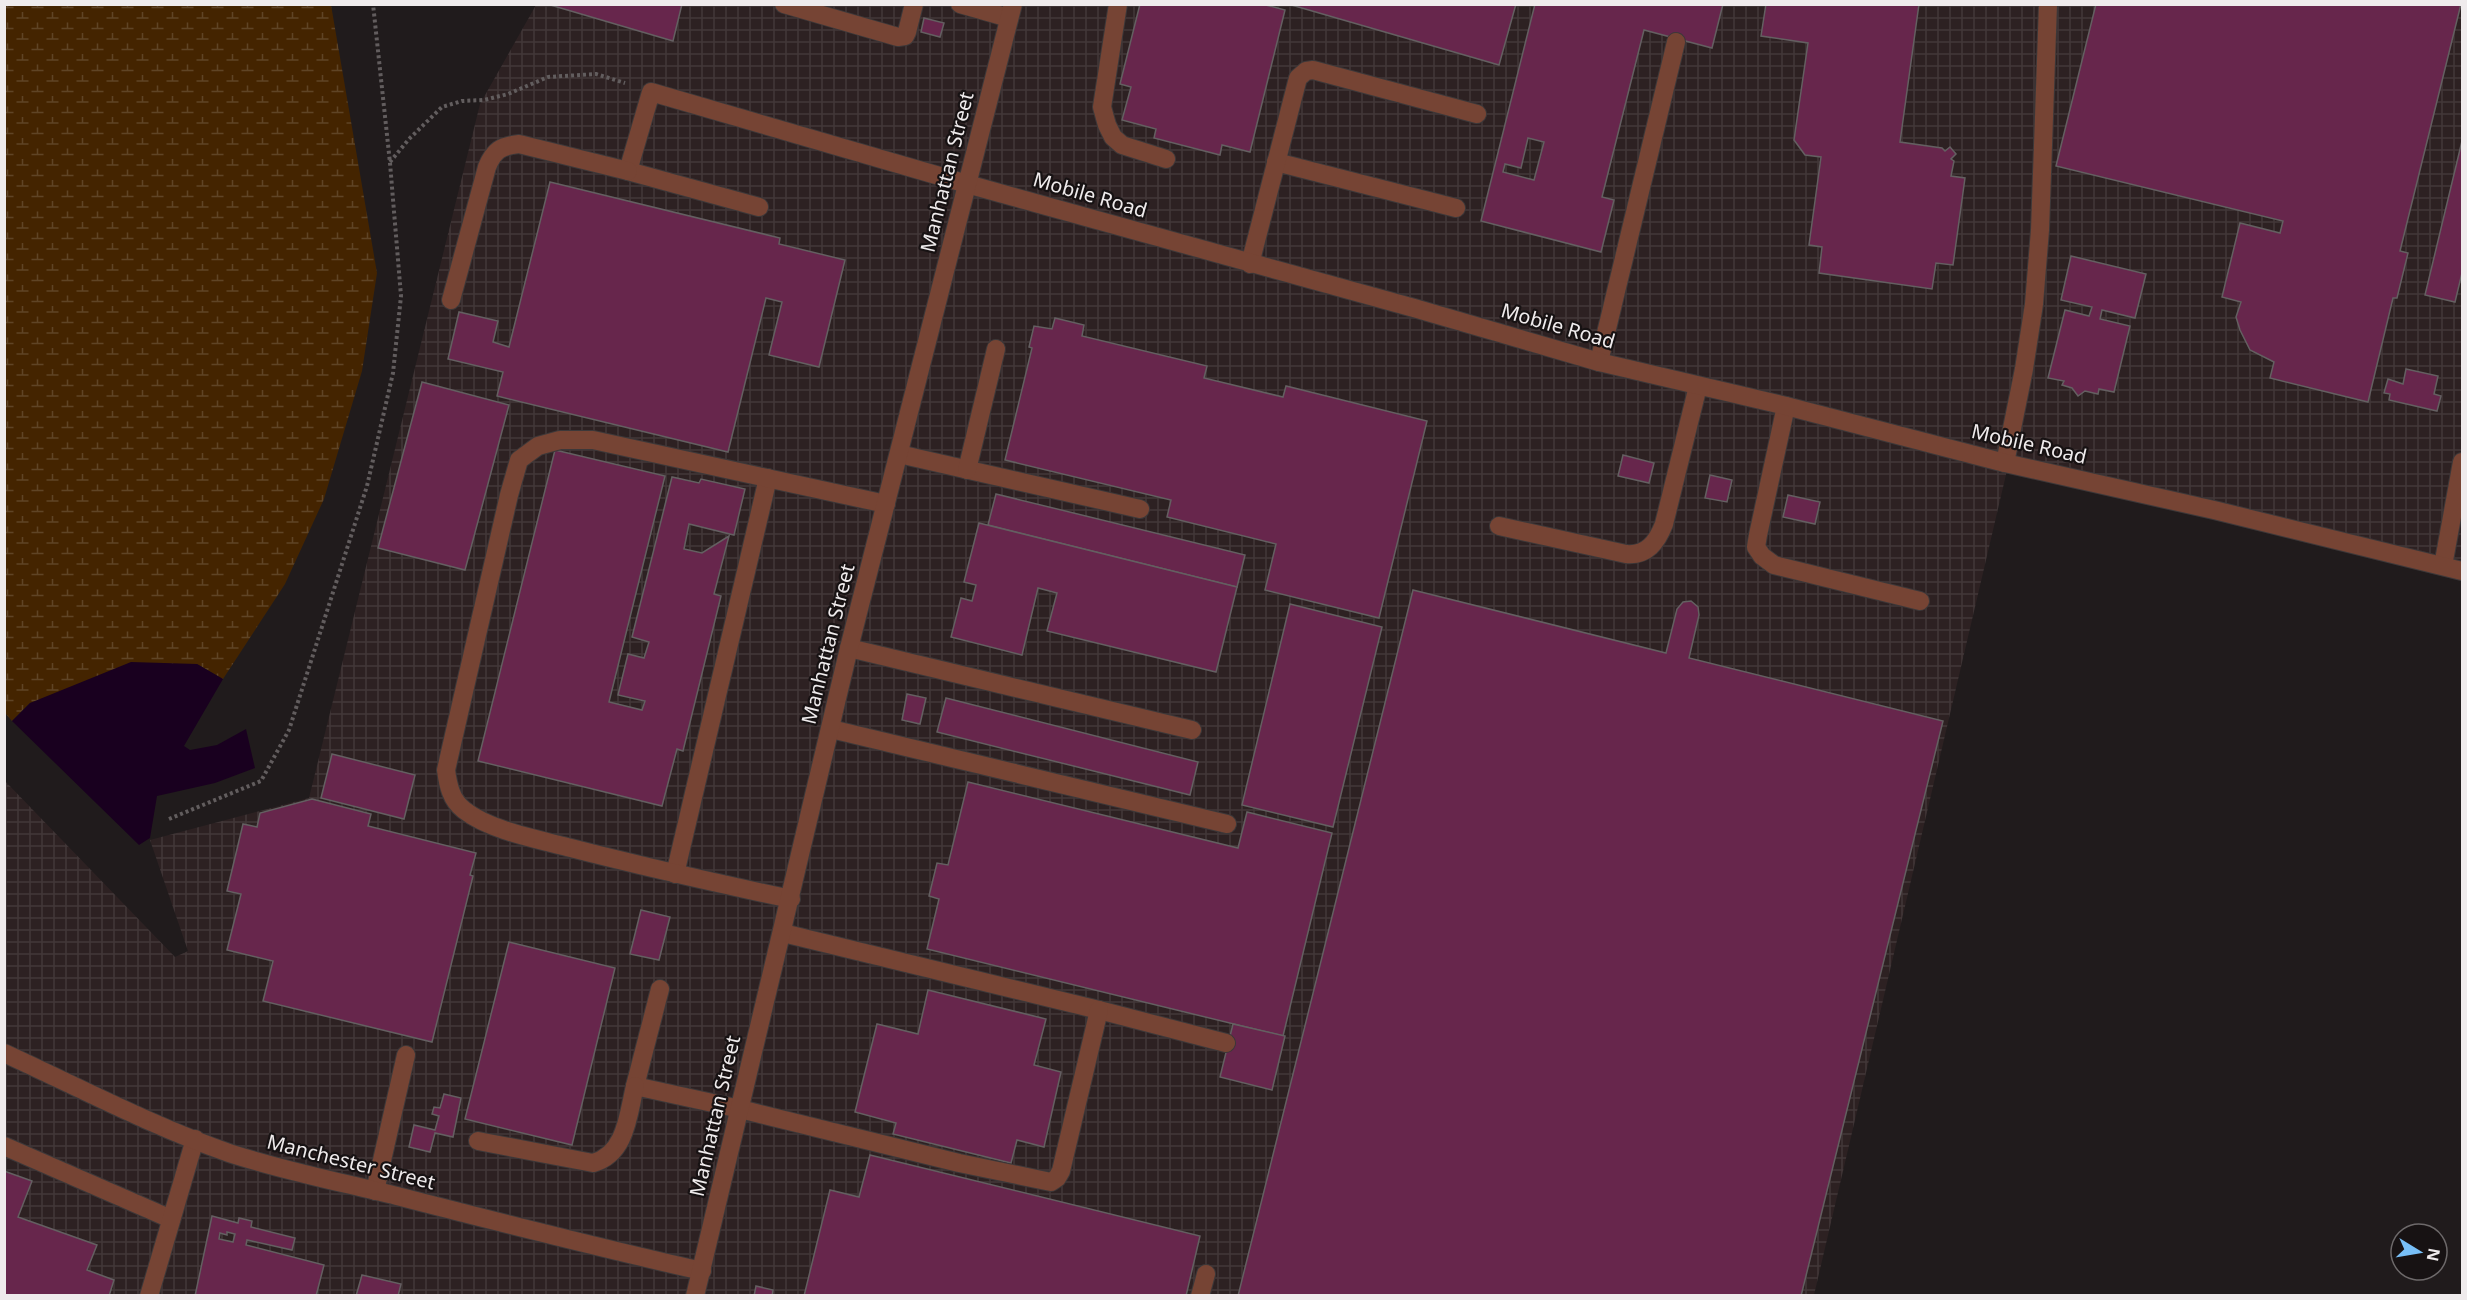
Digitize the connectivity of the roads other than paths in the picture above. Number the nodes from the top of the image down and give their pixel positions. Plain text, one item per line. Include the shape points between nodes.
1 (784, 4) edge
2 (914, 4) edge
3 (960, 4) edge
4 (1118, 4) edge
5 (2048, 4) edge
6 (1011, 11) edge
7 (1676, 42) dead end
8 (1476, 114) dead end
9 (1166, 159) dead end
10 (1276, 162) junction
11 (628, 171) junction
12 (967, 184) junction
13 (759, 207) dead end
14 (1456, 208) dead end
15 (1250, 264) junction
16 (451, 300) dead end
17 (996, 348) dead end
18 (1599, 362) junction
19 (1698, 386) junction
20 (1786, 406) junction
21 (898, 454) junction
22 (2463, 462) edge
23 (2005, 463) junction
24 (967, 470) junction
25 (768, 478) junction
26 (2461, 485) edge
27 (886, 504) junction
28 (1140, 509) dead end
29 (1499, 526) dead end
30 (2443, 566) junction
31 (2463, 571) edge
32 (1920, 602) dead end
33 (849, 648) junction
34 (831, 729) junction
35 (1191, 730) dead end
36 (1227, 824) dead end
37 (675, 874) junction
38 (791, 898) junction
39 (783, 933) junction
40 (660, 989) dead end
41 (1099, 1010) junction
42 (1226, 1043) dead end
43 (4, 1053) edge
44 (405, 1055) dead end
45 (635, 1086) junction
46 (740, 1109) junction
47 (195, 1140) junction
48 (478, 1141) dead end
49 (4, 1146) edge
50 (375, 1191) junction
51 (171, 1220) junction
52 (702, 1271) junction
53 (1206, 1274) dead end
54 (149, 1296) edge
55 (695, 1296) edge
56 (1200, 1296) edge

1 - 2 street via 898,37 907,32
3 - 6 street
4 - 9 street via 1102,107 1107,125 1122,145
5 - 23 street via 2034,304
6 - 12 street, Manhattan Street
7 - 18 street
8 - 10 street via 1306,71 1298,78
10 - 14 street
10 - 15 street
11 - 12 street, Mobile Road via 651,92
11 - 13 street
11 - 16 street via 519,144 496,150 487,167
12 - 15 street, Mobile Road
12 - 21 street, Manhattan Street
15 - 18 street, Mobile Road
17 - 24 street
18 - 19 street, Mobile Road
19 - 20 street, Mobile Road
19 - 29 street via 1664,524 1653,545 1644,552 1626,554
20 - 23 street, Mobile Road
20 - 32 street via 1756,547 1762,556 1774,565
21 - 24 street
21 - 27 street, Manhattan Street
22 - 26 street
23 - 30 street, Mobile Road
24 - 28 street
25 - 27 street
25 - 37 street
25 - 37 street via 593,440 560,440 538,446 519,460 504,518 446,770 448,791 462,809 482,822
26 - 30 street
27 - 33 street, Manhattan Street
30 - 31 street, Mobile Road
33 - 34 street, Manhattan Street
33 - 35 street
34 - 36 street
34 - 38 street, Manhattan Street
37 - 38 street
38 - 39 street, Manhattan Street
39 - 41 street
39 - 46 street, Manhattan Street
40 - 45 street
41 - 42 street
41 - 46 street via 1061,1171 1051,1182
43 - 47 street, Manchester Street
44 - 50 street
45 - 46 street
45 - 48 street via 624,1133 604,1160 593,1163
46 - 52 street, Manhattan Street
47 - 50 street, Manchester Street via 302,1175
47 - 51 street
49 - 51 street
50 - 52 street, Manchester Street
51 - 54 street
52 - 55 street, Manhattan Street
53 - 56 street

